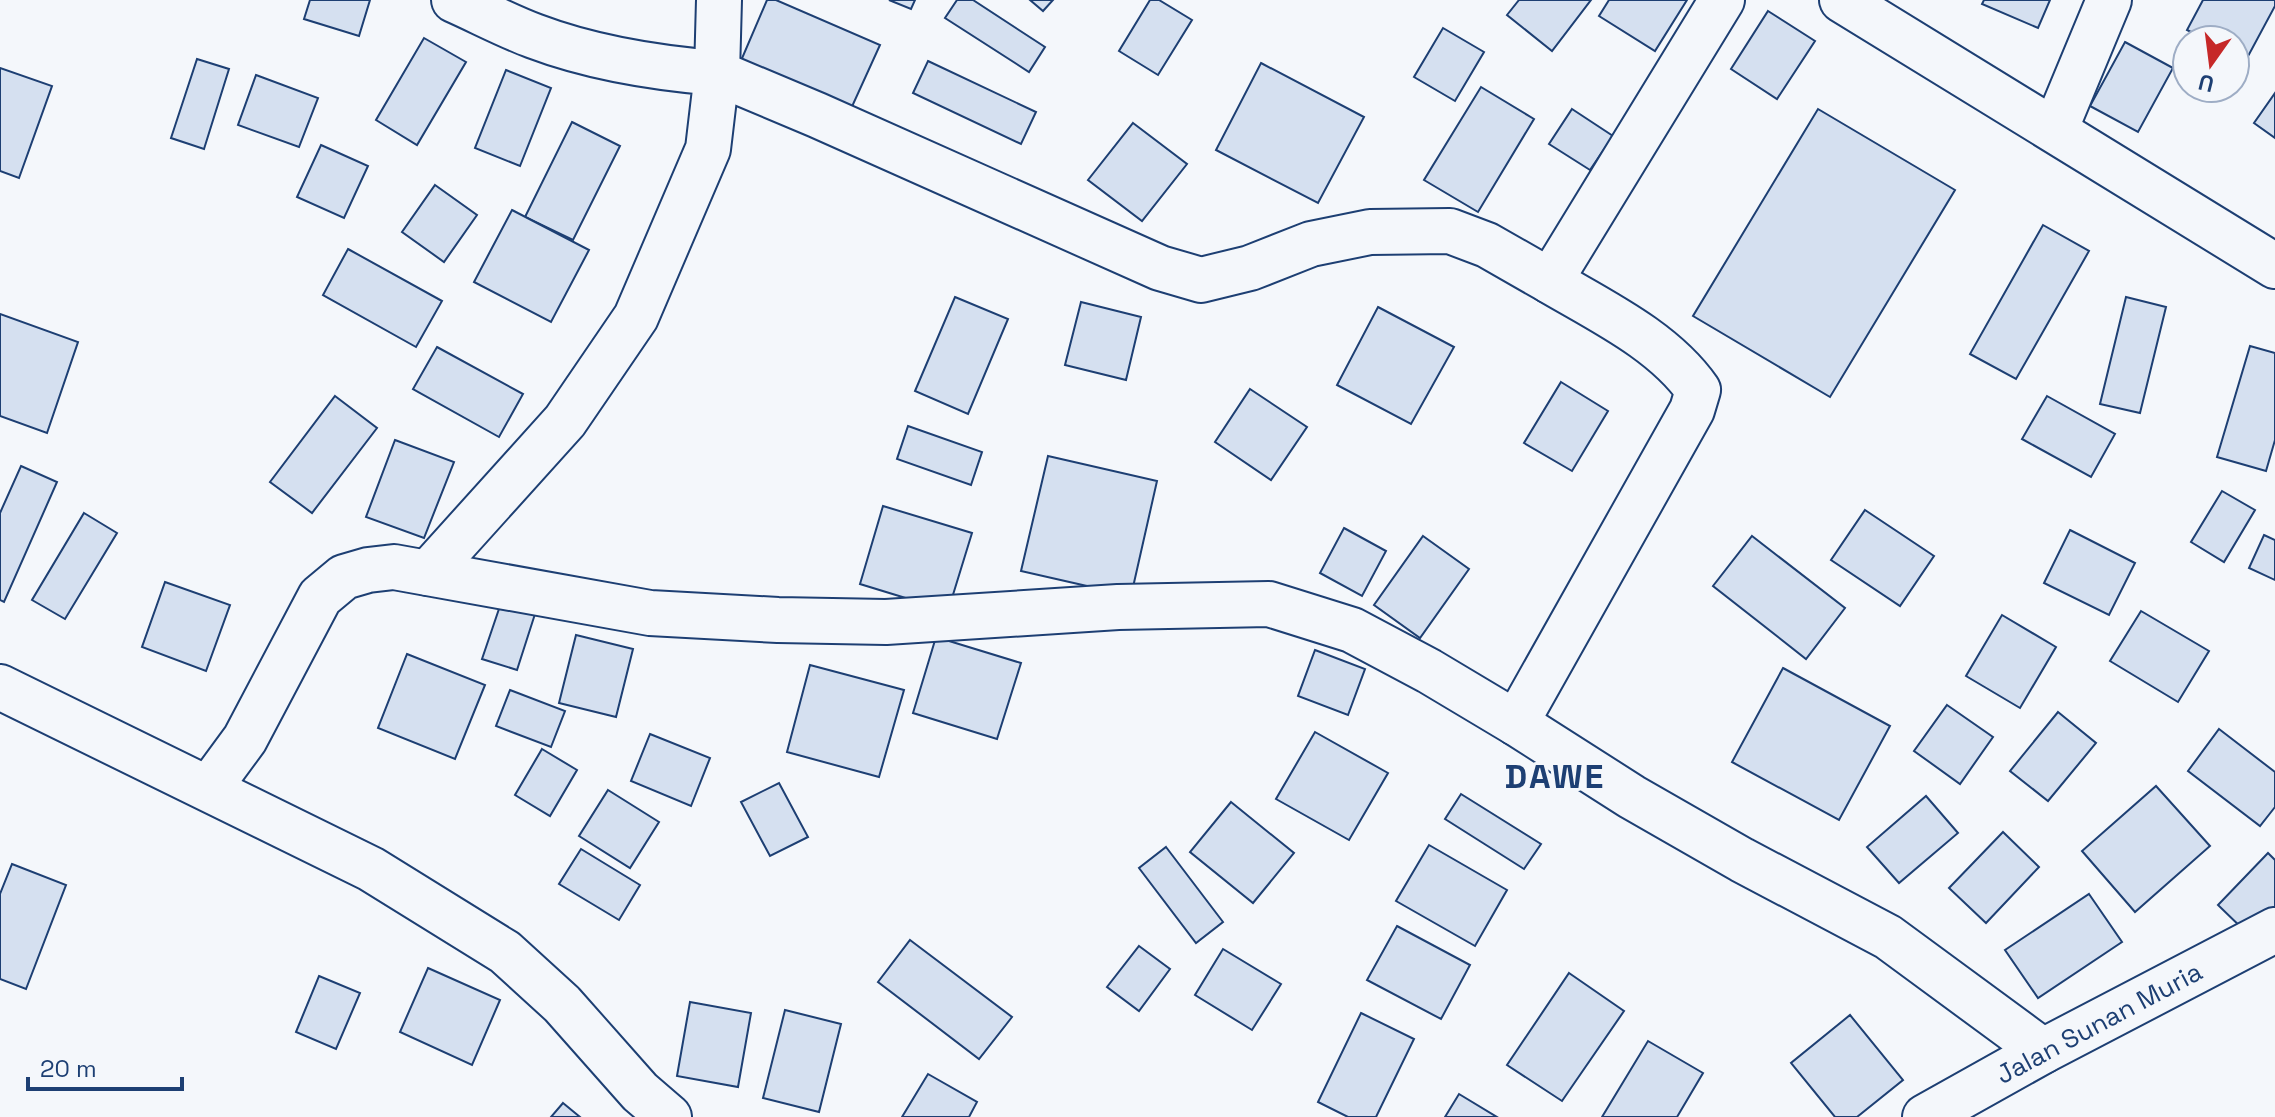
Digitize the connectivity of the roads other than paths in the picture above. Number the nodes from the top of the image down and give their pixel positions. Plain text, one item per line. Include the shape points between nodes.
1 (454, 0) edge
2 (719, 0) edge
3 (1722, 0) edge
4 (1842, 0) edge
5 (2109, 0) edge
6 (717, 73) junction
7 (2055, 130) junction
8 (2275, 266) edge
9 (1550, 281) junction
10 (428, 573) junction
11 (0, 687) edge
12 (1516, 723) junction
13 (209, 788) junction
14 (2275, 930) edge
15 (2043, 1051) junction
16 (669, 1117) edge
17 (1925, 1117) edge

1 - 6 street via 535,36 594,53 655,68
2 - 6 street
3 - 9 street
4 - 7 street
5 - 7 street
6 - 9 street via 1160,268 1201,280 1311,244 1370,232 1450,231 1487,245
6 - 10 street via 708,149 636,317 565,421
7 - 8 street
9 - 12 street via 1635,333 1687,374 1698,390 1692,410
10 - 12 street via 650,613 778,620 886,622 1118,607 1269,604 1352,630
10 - 13 street via 394,567 368,570 344,577 320,597 245,739
11 - 13 street
12 - 15 street via 1632,797 1888,937
13 - 16 street via 371,869 505,952
14 - 15 street, Jalan Sunan Muria
15 - 17 street, Jalan Sunan Muria

